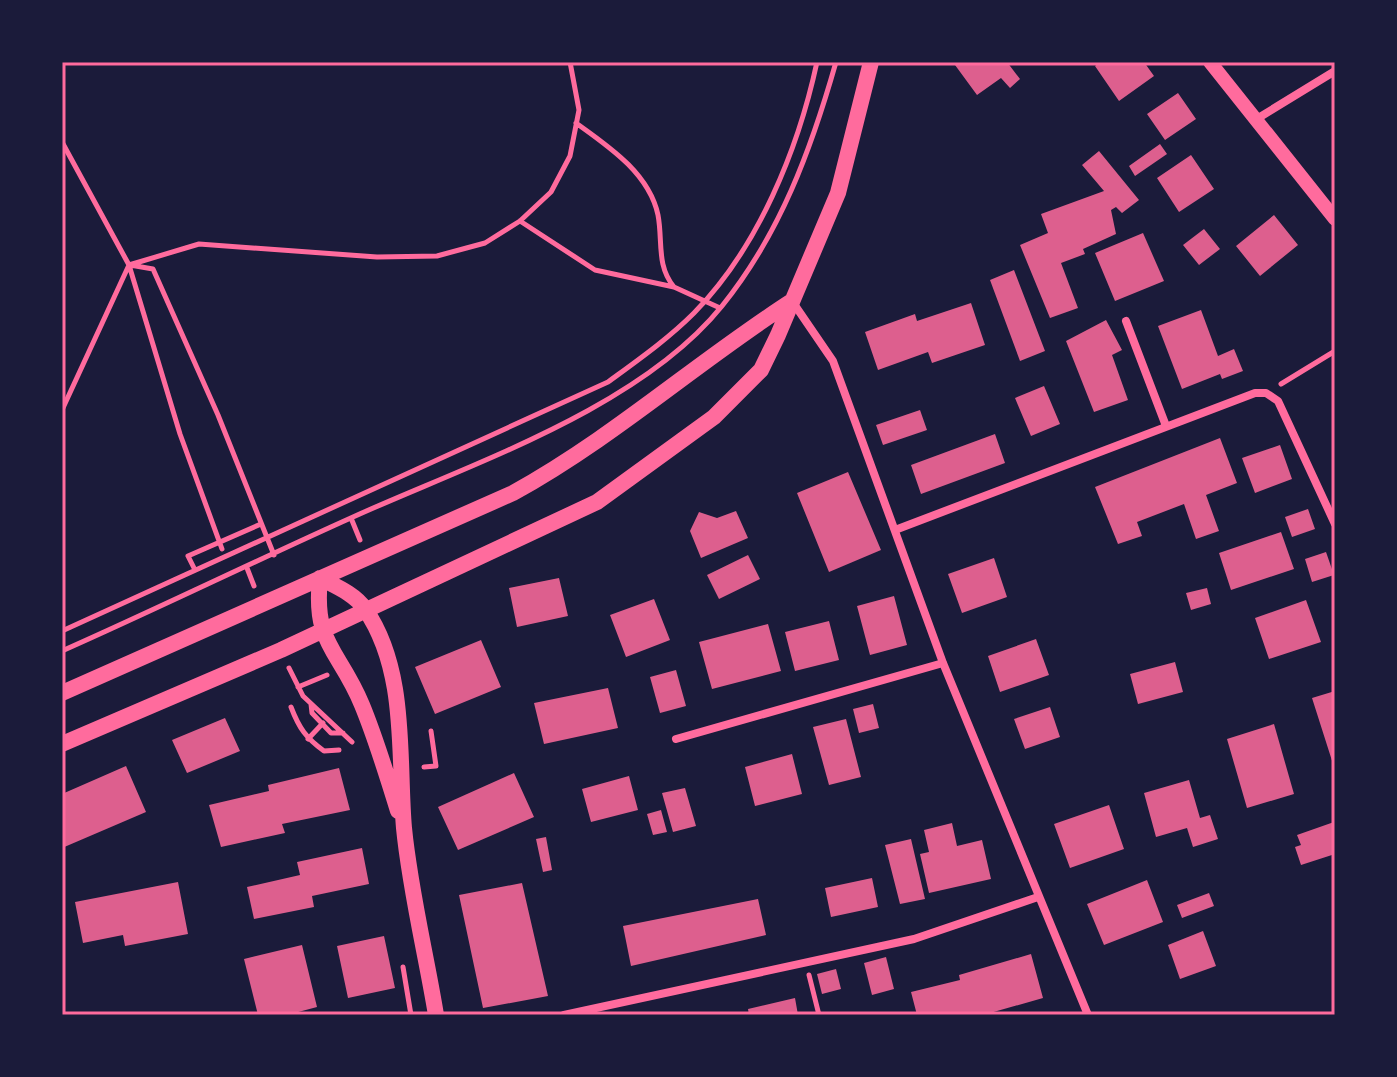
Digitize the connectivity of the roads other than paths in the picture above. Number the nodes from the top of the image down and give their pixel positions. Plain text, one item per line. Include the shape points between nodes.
1 (871, 62) edge
2 (1210, 62) edge
3 (1335, 71) edge
4 (1255, 120) junction
5 (1335, 219) edge
6 (792, 301) junction
7 (1126, 321) dead end
8 (1166, 426) junction
9 (1335, 524) edge
10 (895, 530) junction
11 (320, 578) junction
12 (365, 609) junction
13 (321, 631) junction
14 (943, 663) junction
15 (62, 693) edge
16 (676, 739) dead end
17 (62, 744) edge
18 (404, 829) junction
19 (1038, 897) junction
20 (436, 1015) edge
21 (564, 1015) edge
22 (1088, 1015) edge

1 - 6 main road via 838,193
2 - 4 street
3 - 4 street
4 - 5 street
6 - 10 street via 833,361
6 - 11 main road via 563,465 513,493
6 - 12 main road via 761,370 664,457 597,502
7 - 8 street
8 - 9 street via 1266,393 1278,401
8 - 10 street
10 - 14 street
11 - 12 main road
11 - 13 main road
11 - 15 main road
12 - 13 main road
12 - 18 main road via 388,663 402,757
13 - 17 main road
13 - 18 main road via 360,701
14 - 16 street
14 - 19 street
18 - 20 main road
19 - 21 street via 914,939
19 - 22 street

